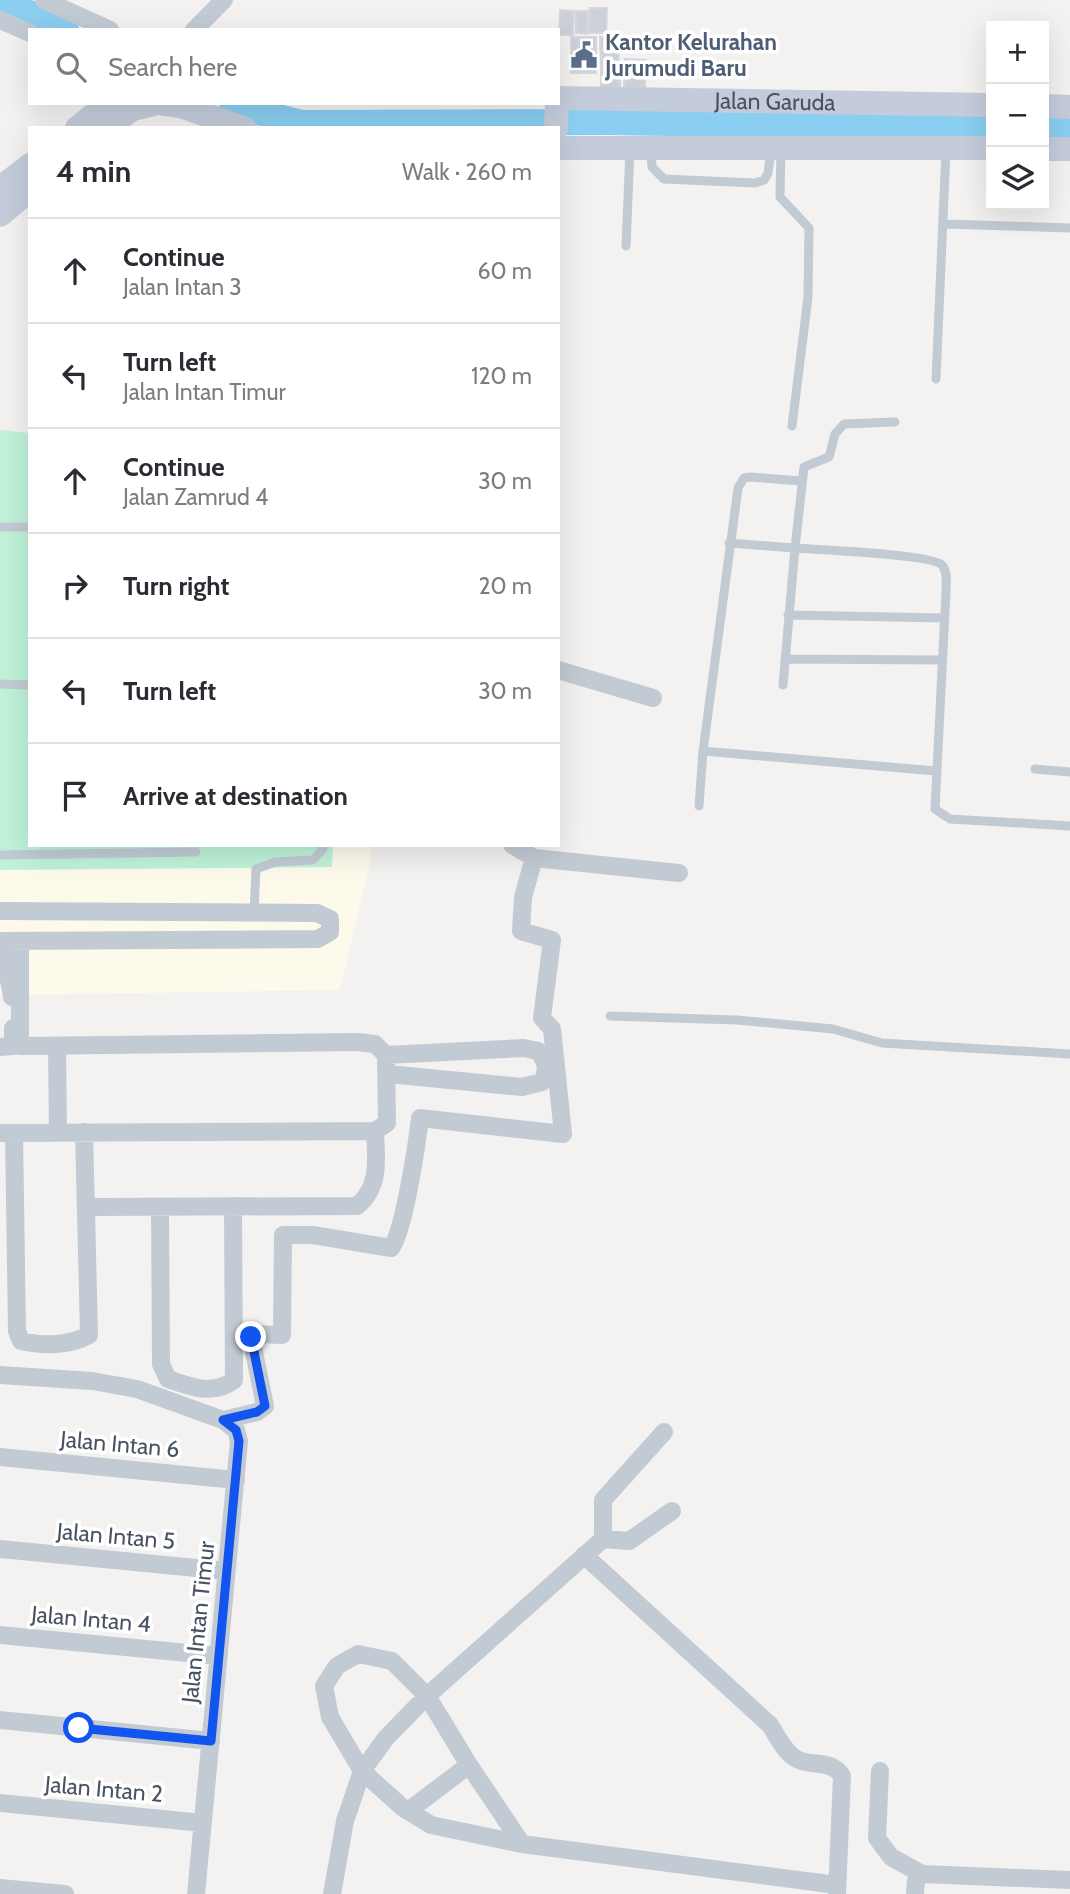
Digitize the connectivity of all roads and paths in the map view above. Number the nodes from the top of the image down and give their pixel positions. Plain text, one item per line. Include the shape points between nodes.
1 (44, 0) edge
2 (224, 0) edge
3 (0, 20) edge
4 (106, 28) edge
5 (196, 28) edge
6 (28, 32) edge
7 (106, 105) edge
8 (150, 105) edge
9 (173, 105) edge
10 (986, 105) edge
11 (1049, 106) edge
12 (1070, 107) edge
13 (557, 109) edge
14 (79, 126) edge
15 (109, 126) edge
16 (238, 126) edge
17 (641, 147) junction
18 (946, 147) junction
19 (560, 148) edge
20 (986, 148) edge
21 (776, 149) junction
22 (1049, 149) edge
23 (1070, 149) edge
24 (28, 166) edge
25 (10, 182) edge
26 (0, 215) edge
27 (944, 225) junction
28 (1070, 228) edge
29 (626, 246) dead end
30 (936, 379) dead end
31 (895, 422) dead end
32 (792, 426) dead end
33 (802, 481) junction
34 (0, 527) edge
35 (28, 527) edge
36 (729, 543) junction
37 (795, 548) junction
38 (788, 615) junction
39 (944, 618) junction
40 (785, 659) junction
41 (941, 660) junction
42 (560, 671) edge
43 (0, 684) edge
44 (783, 684) dead end
45 (28, 685) edge
46 (653, 698) dead end
47 (703, 751) junction
48 (1034, 769) dead end
49 (936, 771) junction
50 (1070, 772) edge
51 (699, 806) dead end
52 (1070, 826) edge
53 (322, 847) edge
54 (515, 847) edge
55 (196, 852) dead end
56 (0, 855) edge
57 (534, 858) junction
58 (679, 873) dead end
59 (0, 911) edge
60 (74, 911) junction
61 (254, 912) junction
62 (75, 941) junction
63 (9, 942) edge
64 (17, 1013) junction
65 (610, 1016) dead end
66 (57, 1046) junction
67 (0, 1047) edge
68 (1070, 1054) edge
69 (386, 1055) junction
70 (388, 1074) junction
71 (375, 1130) junction
72 (58, 1132) junction
73 (84, 1132) junction
74 (7, 1133) edge
75 (233, 1206) junction
76 (87, 1207) junction
77 (160, 1207) junction
78 (0, 1374) edge
79 (223, 1420) junction
80 (664, 1432) dead end
81 (0, 1457) edge
82 (236, 1480) junction
83 (672, 1511) dead end
84 (603, 1539) junction
85 (0, 1549) edge
86 (584, 1555) junction
87 (227, 1571) junction
88 (0, 1635) edge
89 (219, 1656) junction
90 (427, 1696) junction
91 (0, 1720) edge
92 (211, 1741) junction
93 (469, 1765) junction
94 (880, 1771) dead end
95 (362, 1772) junction
96 (0, 1803) edge
97 (408, 1811) junction
98 (203, 1823) junction
99 (522, 1844) junction
100 (922, 1874) junction
101 (1070, 1880) edge
102 (0, 1888) edge
103 (837, 1889) edge
104 (65, 1894) edge
105 (196, 1894) edge
106 (332, 1894) edge
107 (915, 1894) edge

1 - 4 street
2 - 5 street
3 - 6 street
7 - 14 main road
8 - 15 main road via 133,109
9 - 16 main road
10 - 13 main road, Jalan Garuda
11 - 12 main road
17 - 19 main road, Jalan Garuda
17 - 21 main road, Jalan Garuda
17 - 21 lane via 664,179 755,183 764,180
17 - 29 lane
18 - 20 main road, Jalan Garuda
18 - 21 main road, Jalan Garuda
18 - 27 lane
21 - 32 lane via 780,197 809,228 808,297
22 - 23 main road
24 - 25 main road
25 - 26 main road
27 - 28 lane
27 - 30 lane
31 - 33 lane via 845,424 835,434 829,457 804,467
33 - 36 lane via 744,478 738,488
33 - 37 lane
34 - 35 lane
36 - 37 lane
36 - 47 lane
37 - 38 lane
37 - 39 lane via 937,561 946,574
38 - 39 lane
38 - 40 lane
39 - 41 lane
40 - 41 lane
40 - 44 lane
41 - 49 lane
42 - 46 street
43 - 45 lane
47 - 49 lane
47 - 51 lane
48 - 50 lane
49 - 52 lane via 935,809 950,819
53 - 61 lane via 313,860 275,862 256,869
54 - 57 street
55 - 56 lane
57 - 58 street
57 - 79 street via 523,897 521,931 552,940 542,1017 552,1029 563,1134 420,1118 404,1209 391,1248 313,1235 283,1235 282,1335 251,1337 265,1406
59 - 60 street
60 - 61 street
60 - 62 street
61 - 62 street via 317,913 330,919 330,932 318,939
62 - 63 street
63 - 64 street
64 - 66 street via 20,1046
64 - 67 street via 13,1046
65 - 68 lane via 737,1020 833,1029 882,1043
66 - 69 street via 357,1041 376,1044
66 - 72 street
69 - 70 street
69 - 70 street via 524,1048 538,1051 548,1069 542,1082 522,1087
70 - 71 street via 387,1124
71 - 73 street
71 - 75 street via 376,1171 369,1196 357,1206
72 - 73 street
72 - 74 street
73 - 76 street
74 - 76 street via 21,1341 74,1343 89,1335
75 - 77 street
75 - 77 street via 234,1380 222,1389 192,1388 168,1379 162,1364
76 - 77 street
78 - 79 street via 115,1384
79 - 82 street, Jalan Intan Timur via 236,1430 239,1441
80 - 84 street via 603,1500
81 - 82 street, Jalan Intan 6
82 - 87 street, Jalan Intan Timur
83 - 84 street via 629,1541
84 - 86 street
85 - 87 street, Jalan Intan 5
86 - 90 street
86 - 103 street via 770,1725 796,1759 838,1770 842,1776
87 - 89 street, Jalan Intan Timur
88 - 89 street, Jalan Intan 4
89 - 92 street, Jalan Intan Timur
90 - 93 street
90 - 95 street via 386,1738
90 - 95 street via 392,1661 358,1654 337,1666 324,1686 330,1717
91 - 92 street
92 - 98 street, Jalan Intan Timur
93 - 97 street
93 - 99 street
94 - 100 street via 877,1838 891,1857
95 - 97 street
95 - 106 street via 345,1821
96 - 98 street, Jalan Intan 2
97 - 99 street via 431,1825
98 - 105 street, Jalan Intan Timur
99 - 103 street
100 - 101 street
100 - 107 street
102 - 104 street

